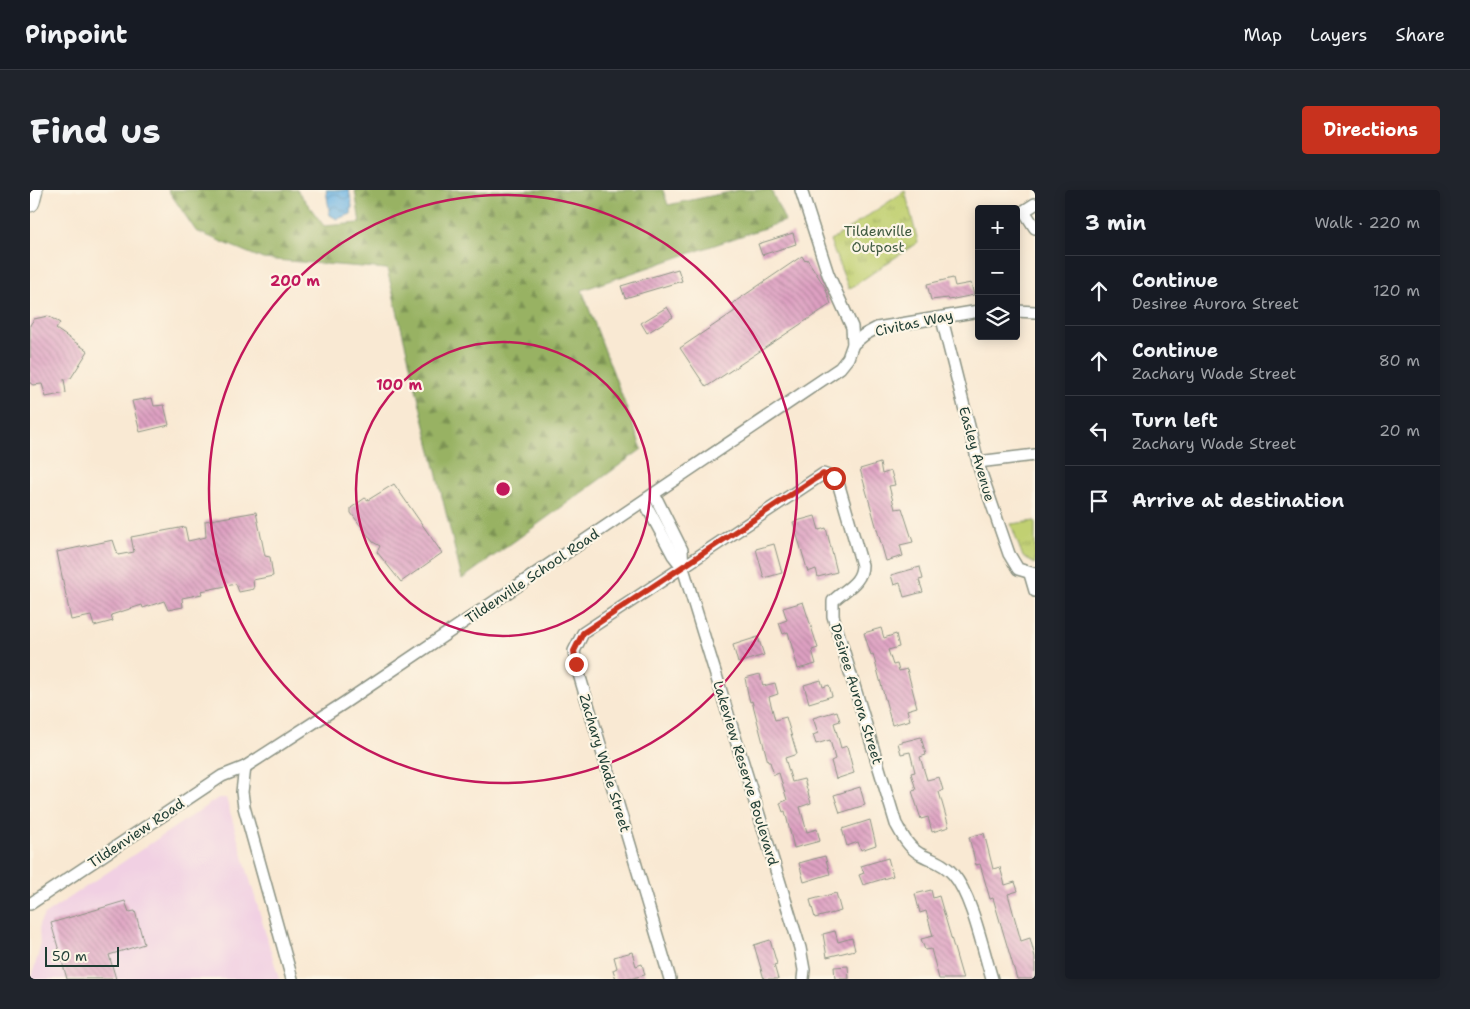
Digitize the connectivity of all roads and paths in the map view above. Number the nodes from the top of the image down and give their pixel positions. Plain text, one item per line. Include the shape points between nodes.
1 (33, 190) edge
2 (801, 190) edge
3 (30, 202) edge
4 (1035, 204) edge
5 (1035, 228) edge
6 (975, 311) edge
7 (1020, 311) edge
8 (1035, 312) edge
9 (942, 319) junction
10 (853, 344) junction
11 (1035, 455) edge
12 (978, 462) junction
13 (654, 494) junction
14 (644, 501) junction
15 (683, 568) junction
16 (1032, 574) edge
17 (1035, 591) edge
18 (245, 767) junction
19 (30, 904) edge
20 (292, 979) edge
21 (670, 979) edge
22 (803, 979) edge
23 (992, 979) edge

1 - 3 main road
2 - 10 street via 828,274 852,327
4 - 5 street via 1024,211
6 - 9 street, Civitas Way
7 - 8 street
9 - 10 street, Civitas Way via 878,328
9 - 12 street, Easley Avenue
10 - 13 street, Tildenville School Road via 840,368
11 - 12 street
12 - 16 street, Easley Avenue via 1009,554 1018,569
13 - 14 street, Tildenville School Road
13 - 15 street, Lakeview Reserve Boulevard via 682,550
14 - 15 street, Lakeview Reserve Boulevard
14 - 18 street, Tildenville School Road
15 - 21 street, Zachary Wade Street via 583,633 574,651
15 - 22 street, Lakeview Reserve Boulevard via 800,948
15 - 23 street, Desiree Aurora Street via 823,474 834,478 839,486 862,574 854,585 833,601 833,616 896,824 906,842 919,854 952,872 963,887
16 - 17 street
18 - 19 street, Tildenview Road via 222,776
18 - 20 street via 244,806

